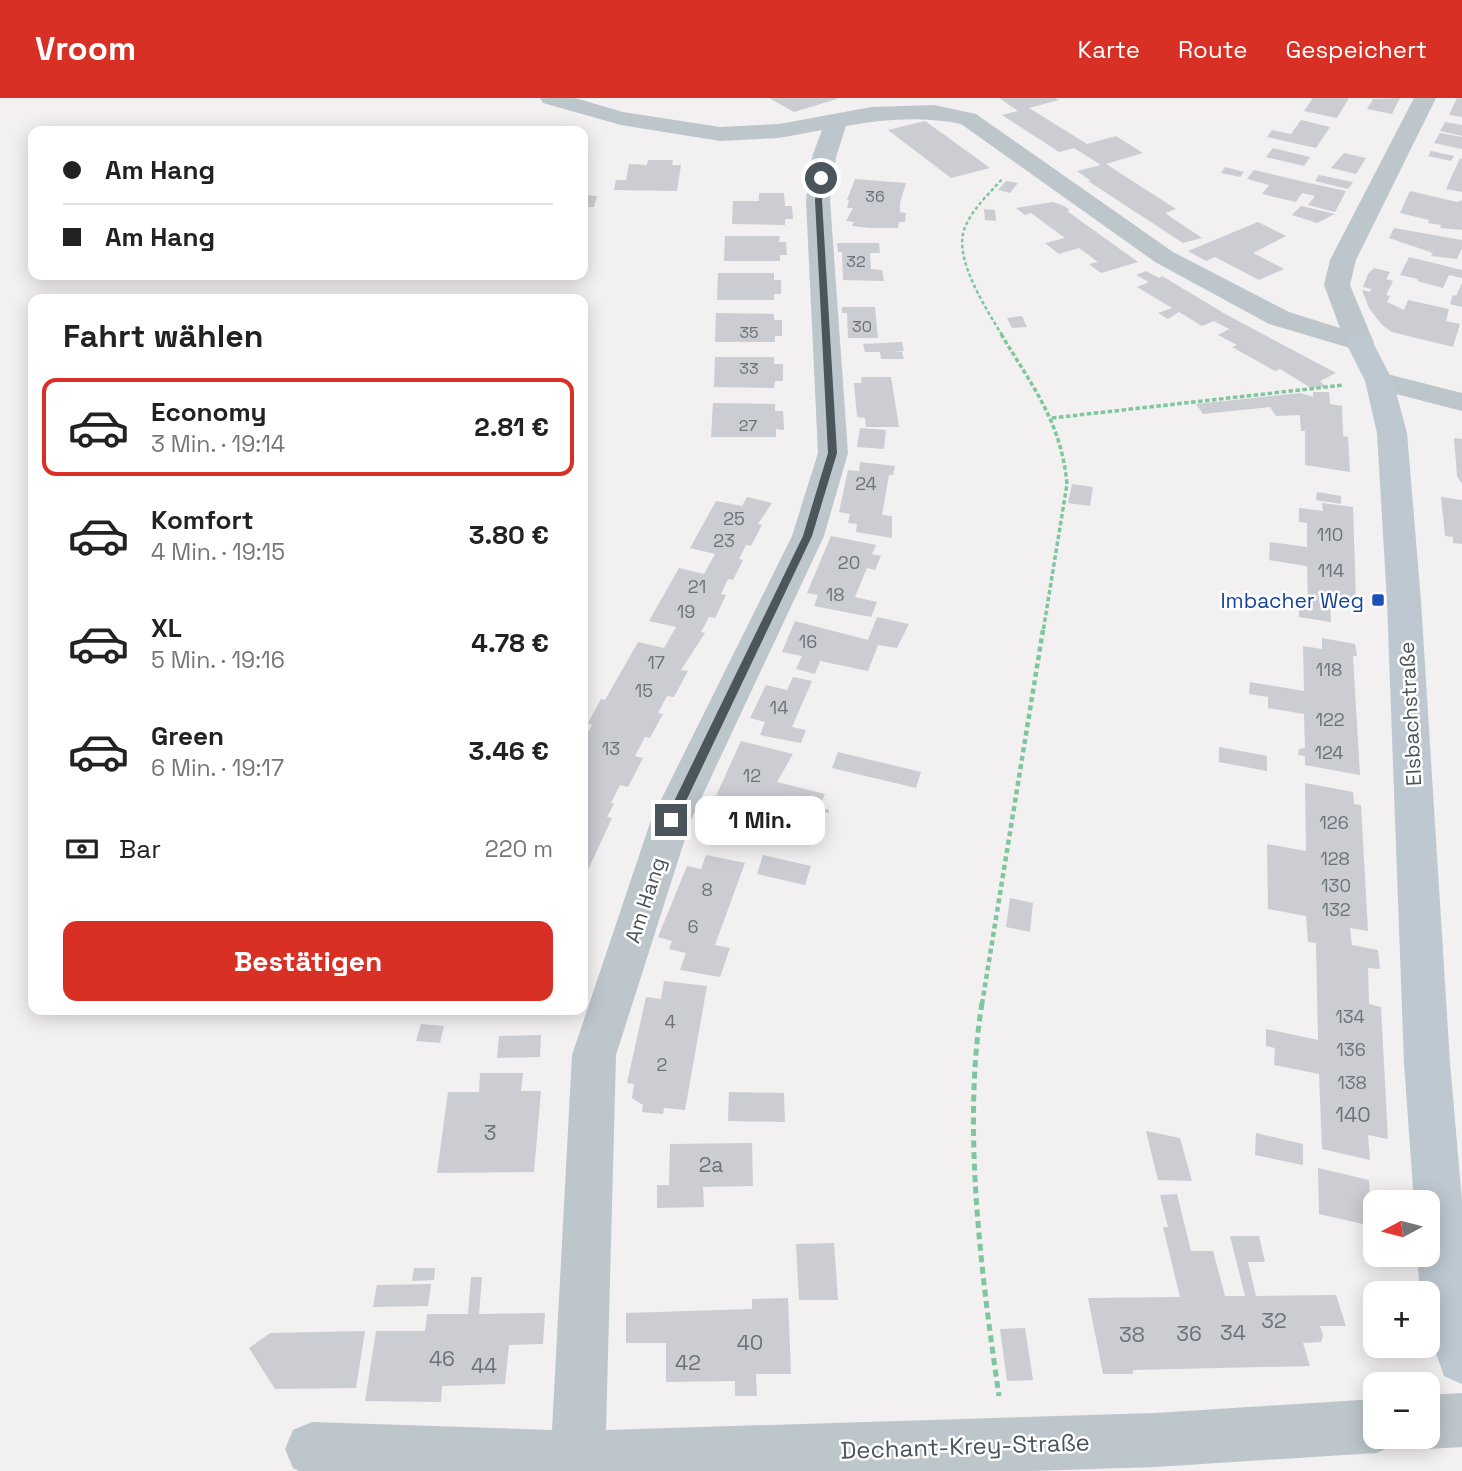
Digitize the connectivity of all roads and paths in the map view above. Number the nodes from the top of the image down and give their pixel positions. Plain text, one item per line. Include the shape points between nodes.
1 (551, 98) edge
2 (1425, 98) edge
3 (836, 122) junction
4 (1035, 163) junction
5 (1360, 343) junction
6 (1379, 381) junction
7 (1462, 402) edge
8 (1052, 418) junction
9 (1462, 1358) edge
10 (1462, 1420) edge
11 (1440, 1421) edge
12 (1363, 1428) edge
13 (1006, 1445) junction
14 (312, 1448) dead end
15 (1158, 1456) edge
16 (578, 1458) junction

1 - 3 street via 621,118 720,134
2 - 5 street, Elsbachstraße via 1343,260 1337,285
3 - 4 street via 873,114 934,112 968,119
3 - 16 street, Am Hang via 824,157 818,200 833,453 822,496 808,536 671,820 594,1055
4 - 5 street via 1164,257 1279,318
4 - 8 path via 1007,172 969,221 962,238 963,254 1004,338
5 - 6 street, Elsbachstraße
6 - 7 street
6 - 8 path
6 - 9 street, Elsbachstraße via 1392,433 1427,1063 1446,1304
8 - 13 path via 1064,454 1067,484 982,1002 974,1077 973,1146 983,1294
10 - 11 street
12 - 15 street, Dechant-Krey-Straße
13 - 15 street, Dechant-Krey-Straße
13 - 16 street, Dechant-Krey-Straße
14 - 16 street, Dechant-Krey-Straße

